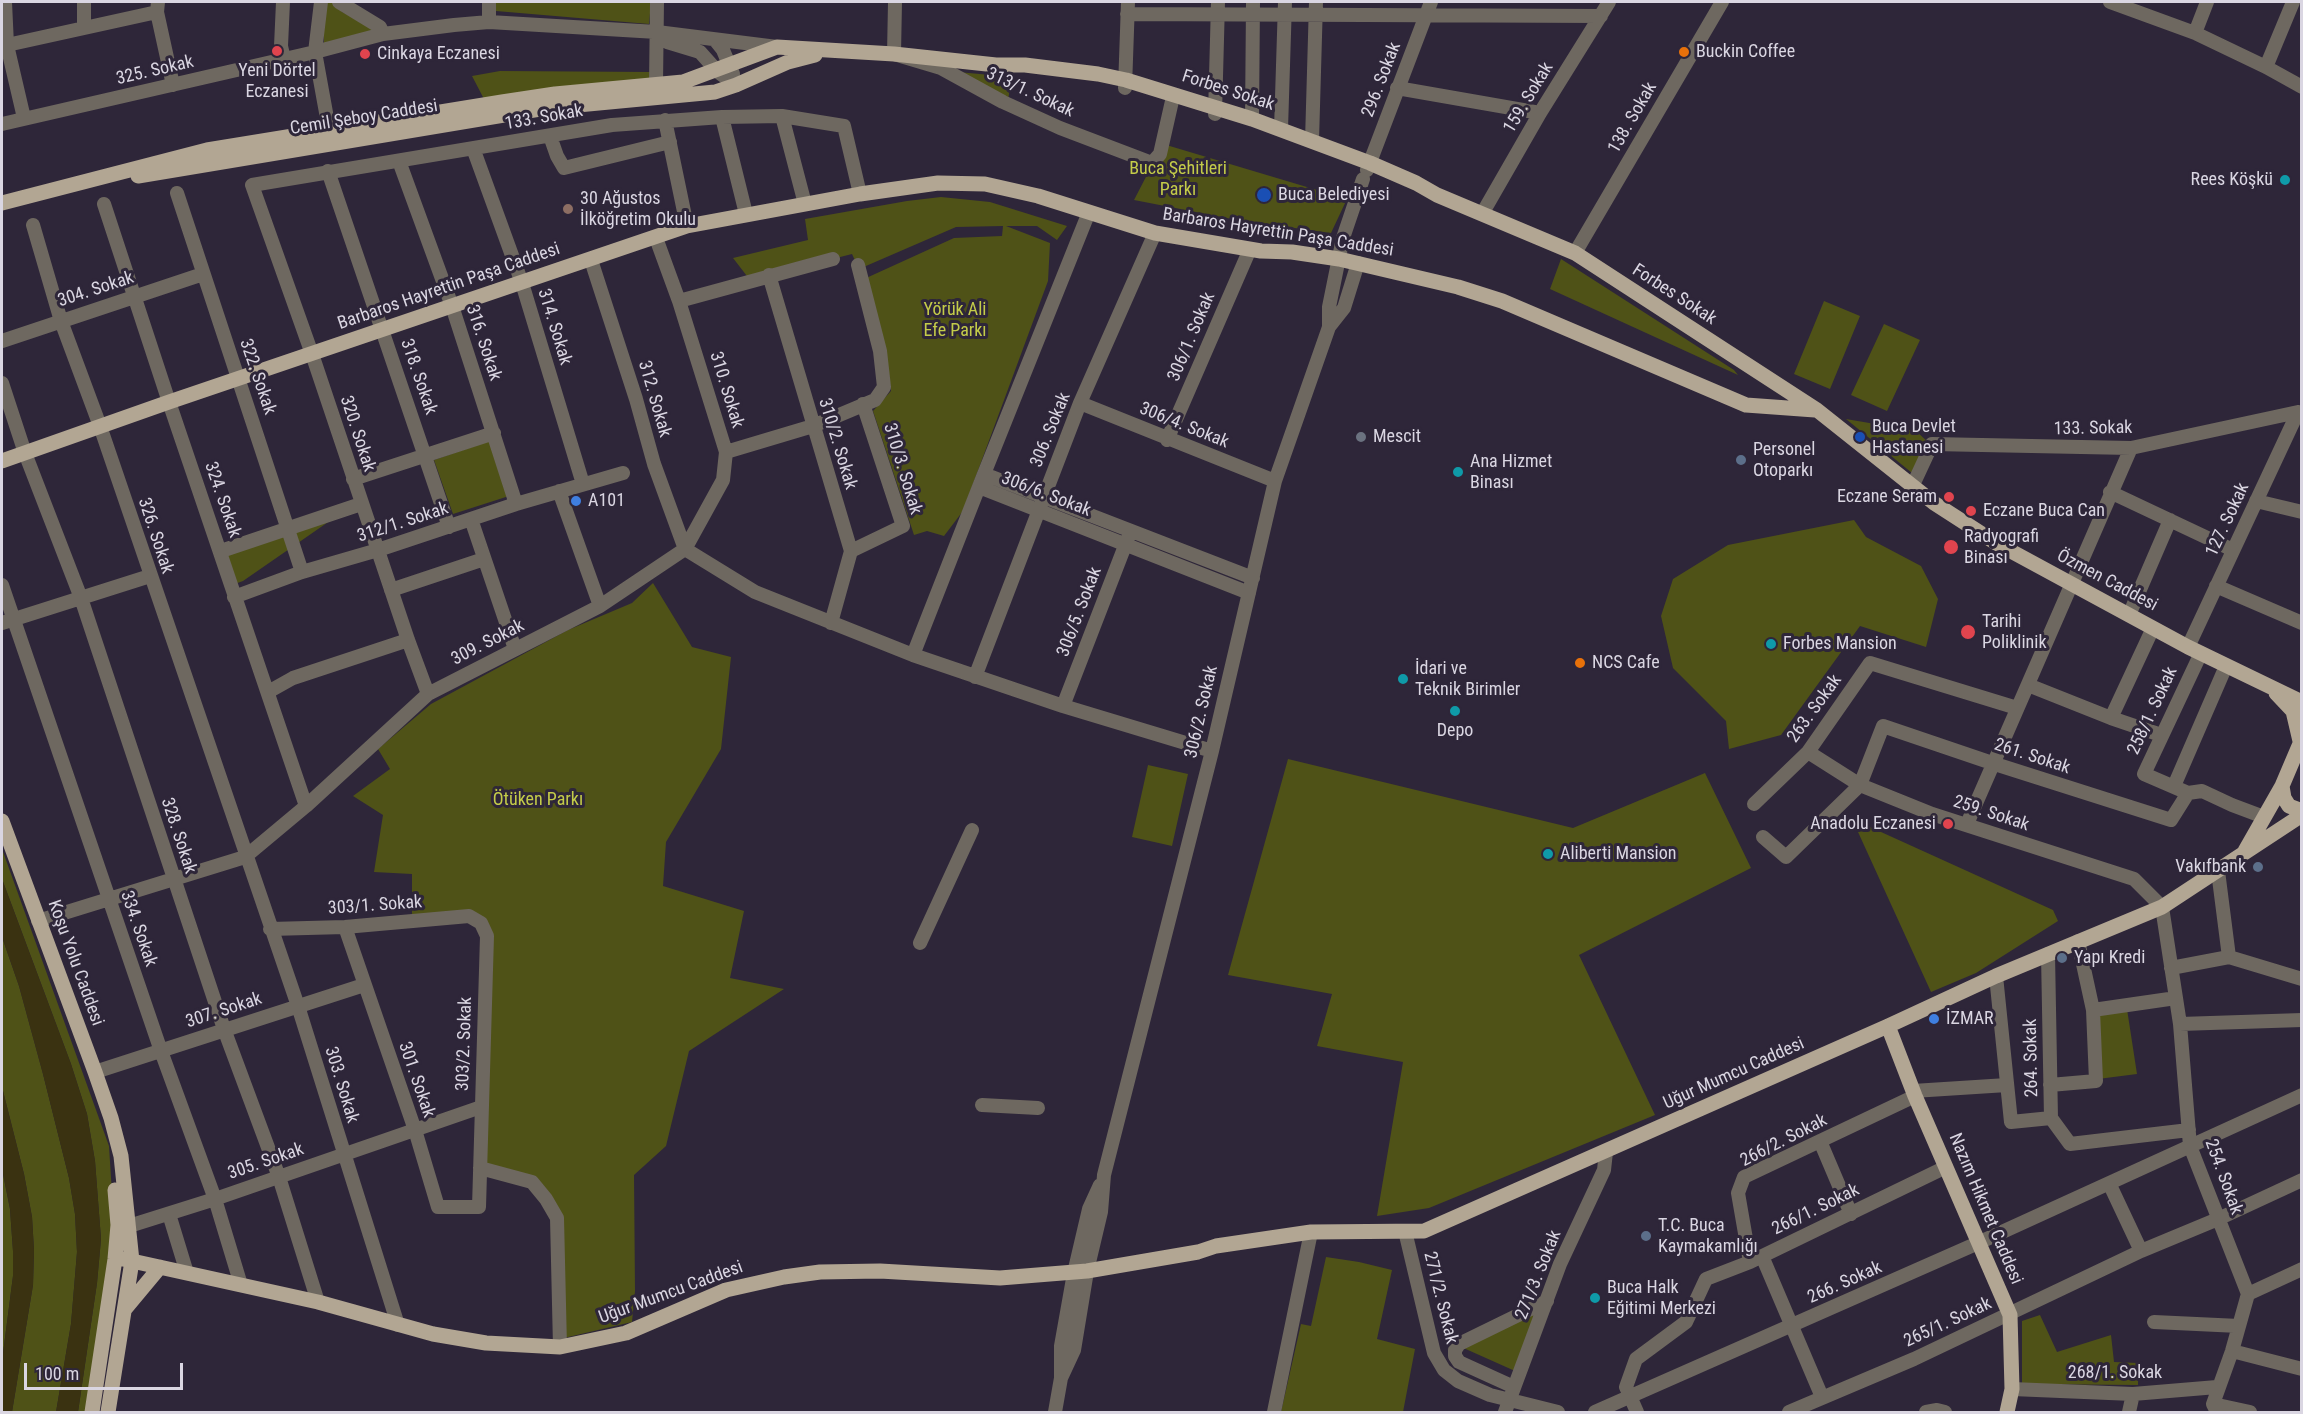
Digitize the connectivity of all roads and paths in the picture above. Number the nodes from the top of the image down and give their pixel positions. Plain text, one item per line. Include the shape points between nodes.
1 (5, 2) edge
2 (84, 2) edge
3 (321, 2) edge
4 (339, 2) edge
5 (489, 2) edge
6 (657, 2) edge
7 (895, 2) edge
8 (1431, 2) edge
9 (1609, 2) edge
10 (1722, 2) edge
11 (2118, 2) edge
12 (2207, 2) edge
13 (2293, 2) edge
14 (157, 7) edge
15 (282, 8) edge
16 (1127, 8) edge
17 (1218, 8) edge
18 (1253, 8) edge
19 (1285, 8) edge
20 (1316, 8) edge
21 (1426, 16) junction
22 (1601, 16) junction
23 (489, 22) junction
24 (84, 28) junction
25 (657, 32) junction
26 (2195, 33) junction
27 (383, 34) junction
28 (715, 40) junction
29 (7, 45) junction
30 (777, 47) junction
31 (315, 52) junction
32 (829, 52) junction
33 (894, 54) junction
34 (284, 59) junction
35 (2266, 67) junction
36 (724, 68) junction
37 (1125, 84) junction
38 (173, 85) junction
39 (656, 85) junction
40 (736, 85) junction
41 (2301, 87) edge
42 (1397, 88) junction
43 (1172, 101) junction
44 (1216, 111) junction
45 (1540, 113) junction
46 (782, 116) junction
47 (722, 117) junction
48 (24, 118) junction
49 (1252, 119) junction
50 (665, 120) junction
51 (2, 124) edge
52 (329, 129) junction
53 (1281, 129) junction
54 (550, 136) junction
55 (1312, 141) junction
56 (670, 142) junction
57 (473, 148) junction
58 (399, 160) junction
59 (328, 171) junction
60 (1367, 171) junction
61 (252, 185) joint
62 (177, 193) dead end
63 (860, 194) junction
64 (2, 203) edge
65 (104, 204) dead end
66 (805, 204) junction
67 (2, 210) edge
68 (1089, 212) junction
69 (746, 214) junction
70 (1482, 214) junction
71 (33, 225) dead end
72 (687, 226) junction
73 (1155, 234) junction
74 (656, 238) junction
75 (1250, 249) junction
76 (1575, 253) junction
77 (834, 259) dead end
78 (591, 260) junction
79 (1339, 260) junction
80 (1358, 263) junction
81 (858, 265) dead end
82 (202, 274) junction
83 (769, 275) junction
84 (522, 283) junction
85 (135, 296) junction
86 (679, 301) junction
87 (452, 306) junction
88 (61, 321) junction
89 (1329, 327) junction
90 (383, 330) junction
91 (2, 341) edge
92 (312, 354) junction
93 (239, 379) junction
94 (2, 383) edge
95 (168, 402) junction
96 (1080, 403) junction
97 (863, 404) junction
98 (1817, 410) junction
99 (2300, 413) edge
100 (100, 426) junction
101 (813, 426) junction
102 (494, 434) junction
103 (1167, 440) junction
104 (2131, 448) junction
105 (726, 452) junction
106 (25, 453) junction
107 (426, 457) junction
108 (2, 461) edge
109 (623, 473) dead end
110 (984, 474) junction
111 (353, 480) junction
112 (1275, 481) junction
113 (582, 484) junction
114 (979, 487) junction
115 (1912, 487) junction
116 (559, 491) junction
117 (2110, 492) junction
118 (2256, 501) junction
119 (361, 504) junction
120 (516, 504) junction
121 (1041, 504) junction
122 (2301, 512) edge
123 (471, 519) junction
124 (2170, 520) junction
125 (449, 527) junction
126 (289, 529) junction
127 (1131, 531) junction
128 (1125, 545) junction
129 (685, 549) junction
130 (378, 550) junction
131 (2233, 550) junction
132 (221, 551) junction
133 (851, 551) junction
134 (484, 559) junction
135 (302, 572) junction
136 (150, 576) junction
137 (1253, 578) junction
138 (2071, 584) junction
139 (2, 585) edge
140 (2216, 586) junction
141 (391, 590) junction
142 (1249, 592) junction
143 (234, 597) junction
144 (81, 598) junction
145 (600, 606) junction
146 (2129, 615) junction
147 (7, 621) edge
148 (831, 623) junction
149 (2301, 623) edge
150 (2153, 628) junction
151 (408, 640) junction
152 (515, 649) junction
153 (2195, 650) junction
154 (913, 655) junction
155 (2226, 666) junction
156 (975, 677) junction
157 (2028, 685) junction
158 (2270, 687) junction
159 (268, 692) junction
160 (428, 694) junction
161 (2301, 702) edge
162 (1063, 706) junction
163 (2017, 708) junction
164 (2111, 718) junction
165 (2161, 735) junction
166 (2301, 740) edge
167 (1212, 751) junction
168 (1808, 752) junction
169 (1995, 764) junction
170 (1860, 784) junction
171 (2174, 786) junction
172 (2282, 786) junction
173 (2188, 793) junction
174 (1754, 804) dead end
175 (306, 806) junction
176 (2301, 813) edge
177 (2264, 817) junction
178 (2, 821) edge
179 (1967, 824) junction
180 (972, 830) dead end
181 (1763, 837) dead end
182 (2243, 854) junction
183 (245, 857) junction
184 (2218, 871) junction
185 (174, 880) junction
186 (109, 898) junction
187 (2162, 907) junction
188 (38, 921) junction
189 (481, 923) joint
190 (345, 927) junction
191 (270, 928) junction
192 (2078, 940) junction
193 (920, 943) dead end
194 (2048, 954) junction
195 (2229, 957) junction
196 (2171, 968) junction
197 (1996, 976) junction
198 (2301, 979) edge
199 (364, 985) junction
200 (2176, 998) junction
201 (298, 1006) junction
202 (2093, 1010) junction
203 (2301, 1020) edge
204 (2180, 1024) junction
205 (1888, 1026) junction
206 (224, 1029) junction
207 (162, 1051) junction
208 (95, 1072) junction
209 (2007, 1085) junction
210 (2050, 1085) junction
211 (1914, 1094) junction
212 (2301, 1095) edge
213 (982, 1105) dead end
214 (481, 1107) junction
215 (1038, 1108) dead end
216 (2051, 1118) junction
217 (415, 1130) junction
218 (2189, 1130) junction
219 (1820, 1141) junction
220 (2190, 1146) junction
221 (1606, 1152) junction
222 (343, 1154) junction
223 (1946, 1167) junction
224 (480, 1168) junction
225 (279, 1177) junction
226 (2301, 1180) edge
227 (2109, 1183) junction
228 (215, 1199) junction
229 (479, 1207) joint
230 (170, 1214) junction
231 (1851, 1214) junction
232 (2218, 1219) junction
233 (124, 1226) junction
234 (1405, 1231) junction
235 (1311, 1233) junction
236 (1978, 1243) junction
237 (2141, 1251) junction
238 (1756, 1259) junction
239 (128, 1260) junction
240 (160, 1267) junction
241 (1081, 1268) junction
242 (2301, 1269) edge
243 (187, 1273) junction
244 (112, 1274) junction
245 (241, 1285) junction
246 (2248, 1294) junction
247 (1547, 1301) junction
248 (318, 1302) junction
249 (124, 1312) junction
250 (2010, 1315) junction
251 (2154, 1322) dead end
252 (398, 1325) junction
253 (1792, 1326) junction
254 (2239, 1326) junction
255 (560, 1347) junction
256 (2232, 1351) junction
257 (2301, 1369) edge
258 (2217, 1387) junction
259 (2012, 1389) junction
260 (2133, 1395) junction
261 (1631, 1397) junction
262 (1822, 1397) junction
263 (1509, 1400) edge
264 (2215, 1408) edge
265 (92, 1413) edge
266 (108, 1413) edge
267 (1055, 1413) edge
268 (1274, 1413) edge
269 (1558, 1413) edge
270 (1595, 1413) edge
271 (1637, 1413) edge
272 (1789, 1413) edge
273 (1926, 1413) edge
274 (1945, 1413) edge
275 (2007, 1413) edge
276 (2129, 1413) edge
277 (2250, 1413) edge

1 - 29 street
2 - 24 street
3 - 31 street
4 - 27 street via 380,27
5 - 23 street
6 - 25 street
7 - 33 street
8 - 21 street, 296. Sokak
9 - 22 street, 159. Sokak
10 - 76 street, 138. Sokak
11 - 26 street
12 - 26 street
13 - 35 street
14 - 24 street
14 - 38 street
15 - 34 street
16 - 17 street
16 - 37 street
17 - 18 street
17 - 44 street
18 - 19 street
18 - 49 street
19 - 20 street
19 - 53 street
20 - 21 street
20 - 55 street
21 - 22 street
21 - 42 street, 296. Sokak
22 - 45 street, 159. Sokak
23 - 25 street, Forbes Sokak
23 - 27 street, Forbes Sokak
24 - 29 street
25 - 28 street, Forbes Sokak
25 - 36 street via 664,41 700,52
25 - 39 street
26 - 35 street
27 - 31 street, Forbes Sokak
28 - 30 street, Forbes Sokak
28 - 36 street
29 - 48 street
30 - 32 main road, Forbes Sokak
30 - 36 main road, Forbes Sokak
31 - 34 street, 325. Sokak
31 - 52 street
32 - 33 main road, Forbes Sokak
32 - 40 main road, Cemil Şeboy Caddesi via 788,62
33 - 37 main road, Forbes Sokak via 1098,74
33 - 43 street, 313/1. Sokak via 941,68 1060,128 1152,163 1160,154
34 - 38 street, 325. Sokak
35 - 41 street
36 - 39 main road, Forbes Sokak via 683,82
36 - 40 street
37 - 43 main road, Forbes Sokak
37 - 44 main road, Forbes Sokak
38 - 48 street, 325. Sokak
39 - 52 main road, Cemil Şeboy Caddesi via 555,94
40 - 67 main road, Cemil Şeboy Caddesi via 715,92 546,108 320,145 97,184
42 - 45 street
42 - 60 street, 296. Sokak
43 - 44 main road, Forbes Sokak
44 - 49 main road, Forbes Sokak
44 - 60 main road, Forbes Sokak
45 - 70 street, 159. Sokak
46 - 47 street, 133. Sokak
46 - 63 street, 133. Sokak via 844,126
46 - 66 street
47 - 50 street, 133. Sokak
47 - 69 street
48 - 51 street, 325. Sokak
49 - 53 main road, Forbes Sokak
50 - 54 street, 133. Sokak
50 - 56 street
52 - 64 main road, Cemil Şeboy Caddesi via 207,150
53 - 55 main road, Forbes Sokak
54 - 56 street via 564,168
54 - 57 street, 133. Sokak
55 - 60 main road, Forbes Sokak
56 - 72 street
57 - 58 street, 133. Sokak
57 - 84 street, 314. Sokak
58 - 59 street, 133. Sokak
58 - 87 street, 316. Sokak
59 - 61 street, 133. Sokak
59 - 90 street, 318. Sokak
60 - 70 main road, Forbes Sokak via 1416,183
60 - 79 street, 296. Sokak
61 - 92 street, 320. Sokak
62 - 82 street, 322. Sokak
63 - 66 main road, Barbaros Hayrettin Paşa Caddesi
63 - 68 main road, Barbaros Hayrettin Paşa Caddesi via 938,183 984,184
65 - 85 street, 324. Sokak
66 - 69 main road, Barbaros Hayrettin Paşa Caddesi
68 - 73 main road, Barbaros Hayrettin Paşa Caddesi
68 - 110 street
69 - 72 main road, Barbaros Hayrettin Paşa Caddesi
70 - 76 main road, Forbes Sokak
71 - 88 street, 326. Sokak
72 - 74 main road, Barbaros Hayrettin Paşa Caddesi
73 - 75 main road, Barbaros Hayrettin Paşa Caddesi
73 - 96 street, 306. Sokak
74 - 78 main road, Barbaros Hayrettin Paşa Caddesi
74 - 86 street, 310. Sokak
75 - 79 main road, Barbaros Hayrettin Paşa Caddesi
75 - 103 street, 306/1. Sokak
76 - 98 main road, Forbes Sokak
77 - 83 street
78 - 84 main road, Barbaros Hayrettin Paşa Caddesi
78 - 129 street, 312. Sokak via 654,464
79 - 80 main road, Barbaros Hayrettin Paşa Caddesi
79 - 89 street, 306/2. Sokak
80 - 89 street via 1344,308
80 - 98 main road, Barbaros Hayrettin Paşa Caddesi via 1502,301 1746,405
81 - 97 street, 310/3. Sokak via 880,351 884,387 875,400
82 - 85 street, 304. Sokak
82 - 93 street, 322. Sokak
83 - 86 street
83 - 101 street, 310/2. Sokak
84 - 87 main road, Barbaros Hayrettin Paşa Caddesi
84 - 113 street, 314. Sokak
85 - 88 street, 304. Sokak
85 - 95 street, 324. Sokak
86 - 105 street, 310. Sokak
87 - 90 main road, Barbaros Hayrettin Paşa Caddesi
87 - 102 street, 316. Sokak
88 - 91 street, 304. Sokak
88 - 100 street, 326. Sokak
89 - 112 street, 306/2. Sokak
90 - 92 main road, Barbaros Hayrettin Paşa Caddesi
90 - 107 street, 318. Sokak
92 - 93 main road, Barbaros Hayrettin Paşa Caddesi
92 - 111 street, 320. Sokak
93 - 95 main road, Barbaros Hayrettin Paşa Caddesi
93 - 126 street, 322. Sokak
94 - 106 street, 328. Sokak
95 - 100 main road, Barbaros Hayrettin Paşa Caddesi
95 - 132 street, 324. Sokak
96 - 103 street, 306/4. Sokak
96 - 121 street, 306. Sokak
97 - 101 street, 310/3. Sokak
97 - 133 street, 310/3. Sokak via 903,526
98 - 115 main road, Özmen Caddesi
99 - 104 street, 133. Sokak
99 - 118 street, 127. Sokak
100 - 106 main road, Barbaros Hayrettin Paşa Caddesi
100 - 136 street, 326. Sokak
101 - 105 street, 310/3. Sokak
101 - 133 street, 310/2. Sokak
102 - 107 street
102 - 120 street, 316. Sokak
103 - 112 street, 306/4. Sokak
104 - 115 street, 133. Sokak via 1932,444
104 - 117 street
105 - 129 street, 310. Sokak via 723,480
106 - 108 main road, Barbaros Hayrettin Paşa Caddesi
106 - 144 street, 328. Sokak
107 - 111 street
107 - 125 street, 318. Sokak
109 - 113 street, 312/1. Sokak
110 - 114 street, 306/6. Sokak
110 - 121 street, 306/6. Sokak
111 - 119 street, 320. Sokak
112 - 137 street, 306/2. Sokak
113 - 116 street, 312/1. Sokak
114 - 121 street, 306/6. Sokak
114 - 154 street
115 - 138 main road, Özmen Caddesi via 1995,543
116 - 120 street, 312/1. Sokak
116 - 145 street
117 - 124 street
117 - 138 street
118 - 122 street
118 - 131 street, 127. Sokak
119 - 126 street
119 - 130 street, 320. Sokak
120 - 123 street, 312/1. Sokak
121 - 127 street, 306/6. Sokak
121 - 128 street, 306/6. Sokak
121 - 156 street, 306. Sokak
123 - 125 street, 312/1. Sokak
123 - 134 street
124 - 131 street
124 - 146 street
125 - 130 street, 312/1. Sokak
126 - 132 street
126 - 135 street, 322. Sokak
127 - 128 street, 306/5. Sokak
127 - 137 street, 306/6. Sokak
128 - 142 street, 306/6. Sokak
128 - 162 street, 306/5. Sokak
129 - 145 street, 309. Sokak
129 - 148 street via 755,592
130 - 135 street, 312/1. Sokak
130 - 141 street, 320. Sokak
131 - 140 street, 127. Sokak
132 - 143 street, 324. Sokak
133 - 148 street
134 - 141 street
134 - 152 street
135 - 143 street, 312/1. Sokak
136 - 144 street
136 - 183 street, 326. Sokak
137 - 142 street, 306/2. Sokak
138 - 146 main road, Özmen Caddesi
138 - 157 street
139 - 147 street, 334. Sokak
140 - 149 street
140 - 153 street, 127. Sokak
141 - 151 street, 320. Sokak
142 - 167 street, 306/2. Sokak
143 - 159 street, 324. Sokak
144 - 147 street
144 - 185 street, 328. Sokak
145 - 152 street, 309. Sokak
146 - 150 main road, Özmen Caddesi
147 - 186 street, 334. Sokak
148 - 154 street
150 - 153 main road, Özmen Caddesi
150 - 164 street
151 - 159 street via 293,678
151 - 160 street, 320. Sokak
152 - 160 street, 309. Sokak
153 - 155 main road, Özmen Caddesi
153 - 165 street, 258/1. Sokak
154 - 156 street
155 - 158 main road, Özmen Caddesi
155 - 171 street
156 - 162 street
157 - 163 street
157 - 164 street
158 - 161 main road, Özmen Caddesi
158 - 166 main road via 2293,711
159 - 175 street, 324. Sokak
160 - 175 street, 309. Sokak
162 - 167 street
163 - 168 street, 263. Sokak via 1870,663
163 - 169 street
164 - 165 street
165 - 171 street, 258/1. Sokak via 2144,774
166 - 172 main road, Uğur Mumcu Caddesi
167 - 241 street, 306/2. Sokak via 1104,1175 1089,1209
168 - 170 street, 259. Sokak
168 - 174 street, 263. Sokak
169 - 170 street, 261. Sokak via 1884,726
169 - 173 street, 261. Sokak via 2171,820
169 - 179 street
170 - 179 street, 259. Sokak
170 - 181 street via 1786,857
171 - 173 street, 258/1. Sokak
172 - 176 main road via 2289,806
172 - 177 main road, Uğur Mumcu Caddesi
173 - 177 street, 258/1. Sokak via 2202,791
175 - 183 street, 309. Sokak
176 - 182 main road, Uğur Mumcu Caddesi
177 - 182 main road, Uğur Mumcu Caddesi
178 - 188 main road, Koşu Yolu Caddesi
179 - 187 street, 259. Sokak via 2134,879
180 - 193 street
182 - 184 main road, Uğur Mumcu Caddesi
183 - 185 street, 309. Sokak
183 - 191 street, 303. Sokak
184 - 187 main road, Uğur Mumcu Caddesi
184 - 195 street
185 - 186 street, 309. Sokak
185 - 206 street, 328. Sokak
186 - 188 street, 309. Sokak
186 - 207 street, 334. Sokak
187 - 192 main road, Uğur Mumcu Caddesi
187 - 196 street, 254. Sokak
188 - 208 main road, Koşu Yolu Caddesi
189 - 190 street, 303/1. Sokak via 469,916
189 - 214 street, 303/2. Sokak via 487,936
190 - 191 street, 303/1. Sokak
190 - 199 street, 301. Sokak
191 - 201 street, 303. Sokak
192 - 194 main road, Uğur Mumcu Caddesi
192 - 202 street
194 - 197 main road, Uğur Mumcu Caddesi
194 - 210 street, 264. Sokak
195 - 196 street
195 - 198 street
196 - 200 street, 254. Sokak
197 - 205 main road, Uğur Mumcu Caddesi
197 - 209 street, 264. Sokak
199 - 201 street, 307. Sokak
199 - 217 street, 301. Sokak
200 - 202 street
200 - 204 street, 254. Sokak
201 - 206 street, 307. Sokak
201 - 222 street, 303. Sokak
202 - 210 street via 2096,1081
203 - 204 street
204 - 218 street, 254. Sokak
205 - 211 main road, Nazım Hikmet Caddesi
205 - 221 main road, Uğur Mumcu Caddesi
206 - 207 street, 307. Sokak
206 - 225 street, 328. Sokak
207 - 208 street, 307. Sokak
207 - 228 street, 334. Sokak
208 - 233 main road, Koşu Yolu Caddesi via 121,1156
209 - 211 street, 266/2. Sokak
209 - 216 street, 264. Sokak via 2011,1122
210 - 216 street, 264. Sokak
211 - 219 street, 266/2. Sokak
211 - 223 main road, Nazım Hikmet Caddesi
212 - 220 street, 266. Sokak
213 - 215 street
214 - 217 street, 305. Sokak
214 - 224 street, 303/2. Sokak
216 - 218 street via 2070,1144
217 - 222 street, 305. Sokak
217 - 229 street, 301. Sokak via 438,1207
218 - 220 street, 254. Sokak
219 - 231 street
219 - 238 street, 266/2. Sokak via 1744,1177 1738,1193
220 - 227 street, 266. Sokak
220 - 232 street, 254. Sokak
221 - 234 main road, Uğur Mumcu Caddesi via 1424,1231
221 - 247 street, 271/3. Sokak via 1604,1170
222 - 225 street, 305. Sokak
222 - 252 street, 303. Sokak
223 - 231 street, 266/1. Sokak
223 - 236 main road, Nazım Hikmet Caddesi
224 - 229 street, 303/2. Sokak
224 - 255 street via 532,1182 557,1218
225 - 228 street, 305. Sokak
225 - 248 street, 328. Sokak
226 - 232 street, 265/1. Sokak
227 - 236 street, 266. Sokak
227 - 237 street
228 - 230 street, 305. Sokak
228 - 245 street, 334. Sokak
230 - 233 street, 305. Sokak
230 - 243 street
231 - 238 street, 266/1. Sokak
232 - 237 street, 265/1. Sokak
232 - 246 street, 254. Sokak
233 - 239 main road, Koşu Yolu Caddesi
233 - 244 main road, Koşu Yolu Caddesi
234 - 235 main road, Uğur Mumcu Caddesi
234 - 263 street, 271/2. Sokak via 1440,1365 1449,1376 1472,1389
235 - 241 main road, Uğur Mumcu Caddesi via 1216,1246 1196,1243
235 - 268 street
236 - 250 main road, Nazım Hikmet Caddesi
236 - 253 street, 266. Sokak
237 - 250 street, 265/1. Sokak
238 - 253 street, 266/2. Sokak
238 - 261 street, 266/1. Sokak via 1706,1279 1686,1322 1636,1359 1626,1388
239 - 240 main road, Uğur Mumcu Caddesi
239 - 244 main road via 117,1263
239 - 249 main road, Koşu Yolu Caddesi
240 - 243 main road, Uğur Mumcu Caddesi
240 - 249 main road
241 - 255 main road, Uğur Mumcu Caddesi via 1001,1270 989,1276 880,1271 784,1277 726,1290 626,1333
241 - 267 street, 306/2. Sokak via 1061,1347
242 - 246 street
243 - 245 main road, Uğur Mumcu Caddesi
244 - 265 main road, Koşu Yolu Caddesi
245 - 248 main road, Uğur Mumcu Caddesi
246 - 254 street
247 - 263 street, 271/3. Sokak
247 - 263 street, 271/2. Sokak via 1459,1344 1455,1350 1459,1362
248 - 252 main road, Uğur Mumcu Caddesi
249 - 266 main road, Koşu Yolu Caddesi
250 - 259 main road, Nazım Hikmet Caddesi
250 - 262 street, 265/1. Sokak
251 - 254 street
252 - 255 main road, Uğur Mumcu Caddesi via 486,1343
253 - 261 street, 266. Sokak
253 - 262 street, 266/2. Sokak
254 - 256 street
256 - 257 street
256 - 258 street
258 - 260 street, 268/1. Sokak
258 - 264 street
259 - 260 street, 268/1. Sokak
259 - 275 main road, Nazım Hikmet Caddesi
260 - 276 street
261 - 270 street, 266. Sokak
261 - 271 street
262 - 272 street, 265/1. Sokak
263 - 269 street
264 - 277 street
273 - 274 street

